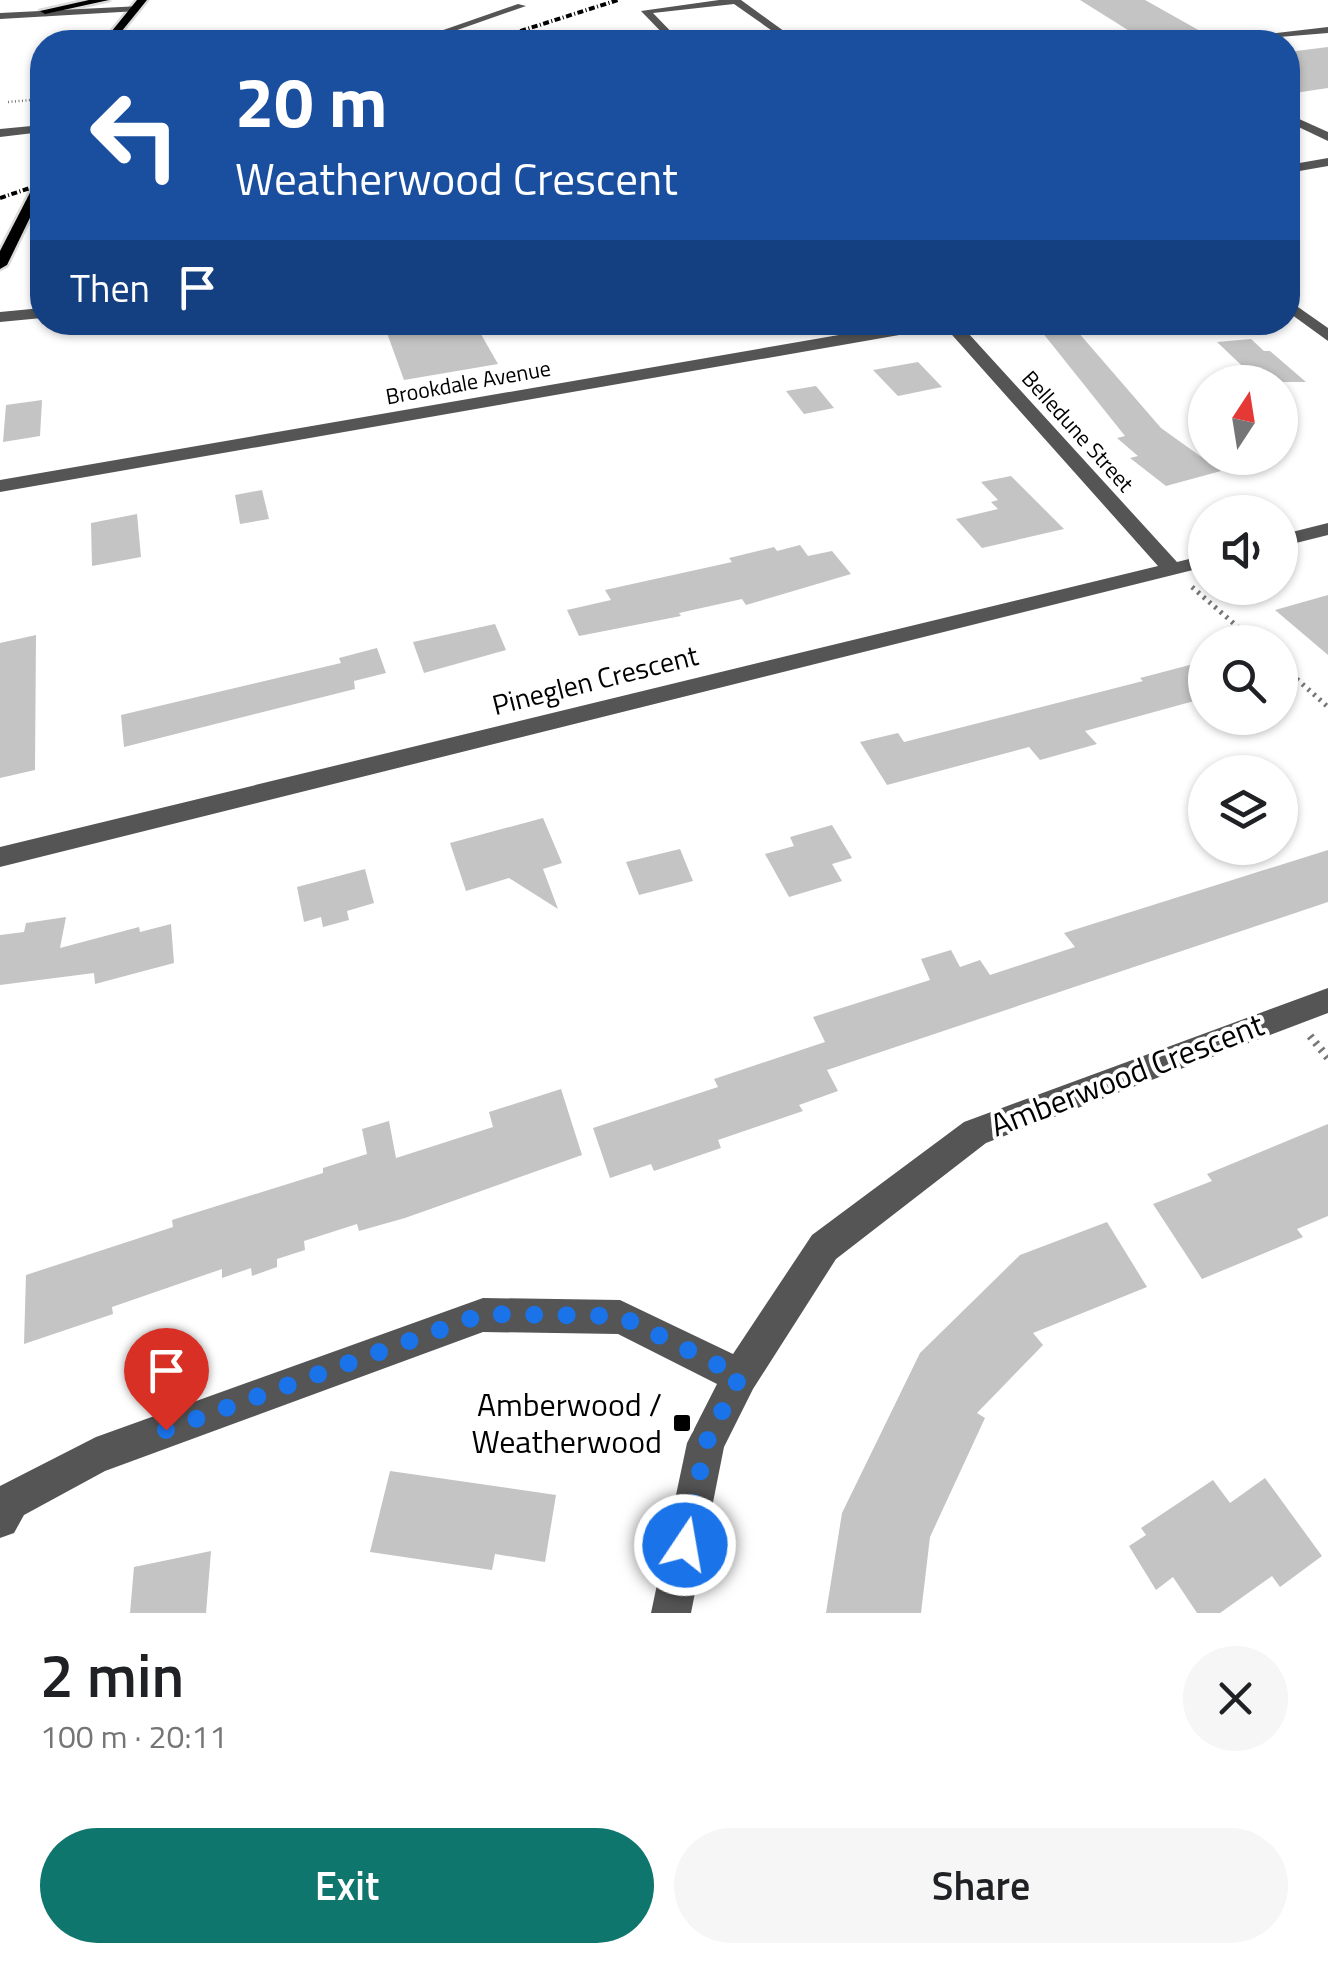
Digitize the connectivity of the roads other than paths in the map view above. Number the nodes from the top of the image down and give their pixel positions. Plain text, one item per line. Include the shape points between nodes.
1 (104, 0) edge
2 (118, 4) edge
3 (140, 4) edge
4 (521, 6) dead end
5 (46, 11) junction
6 (62, 14) junction
7 (6, 15) edge
8 (106, 26) junction
9 (106, 30) edge
10 (117, 30) edge
11 (450, 30) edge
12 (664, 30) edge
13 (777, 30) edge
14 (1328, 30) edge
15 (1300, 33) edge
16 (1300, 124) edge
17 (30, 129) edge
18 (0, 133) edge
19 (1328, 137) edge
20 (1328, 162) edge
21 (1300, 167) edge
22 (30, 205) edge
23 (0, 265) edge
24 (30, 314) edge
25 (1300, 314) edge
26 (0, 318) edge
27 (871, 335) edge
28 (958, 335) edge
29 (1328, 336) edge
30 (0, 486) edge
31 (1328, 529) edge
32 (1298, 537) edge
33 (1188, 565) edge
34 (1172, 569) junction
35 (0, 857) edge
36 (1328, 1000) edge
37 (740, 1376) junction
38 (0, 1519) edge
39 (671, 1613) edge

1 - 5 main road
2 - 3 street
2 - 5 street
2 - 6 street
2 - 8 main road
3 - 10 main road
4 - 11 street
5 - 7 street
6 - 7 street
6 - 8 main road
8 - 9 main road
12 - 13 street via 646,12 736,1
14 - 15 street
16 - 19 street
17 - 18 street
20 - 21 street
22 - 23 main road
24 - 26 street
25 - 29 street
27 - 30 street, Brookdale Avenue
28 - 34 street, Belledune Street
31 - 32 street
33 - 34 street, Pineglen Crescent
34 - 35 street, Pineglen Crescent
36 - 37 street, Amberwood Crescent via 974,1132 824,1247
37 - 38 street via 620,1316 483,1314 96,1456 10,1501
37 - 39 street, Amberwood Crescent via 706,1443

